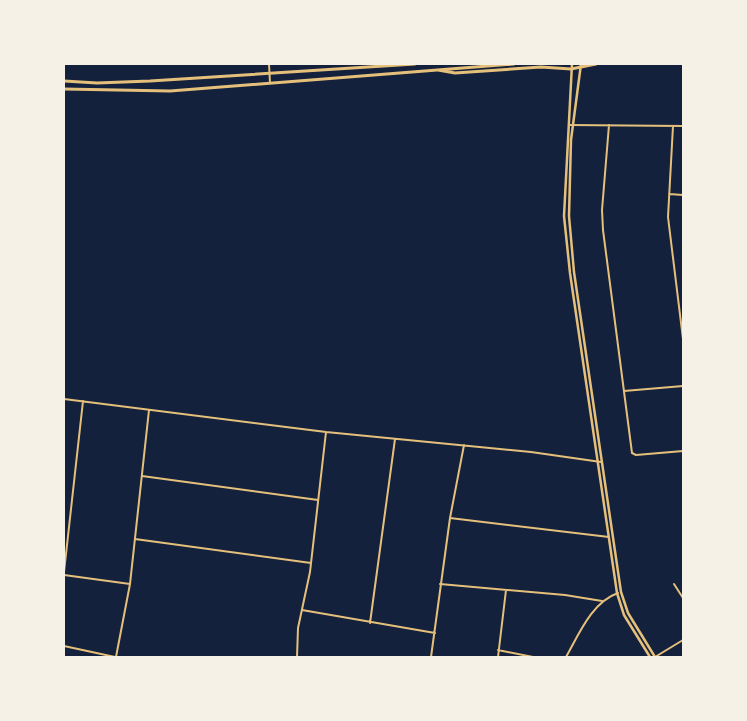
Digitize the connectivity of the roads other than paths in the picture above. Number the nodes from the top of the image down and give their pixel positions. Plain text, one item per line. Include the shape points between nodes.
1 (270, 64) edge
2 (415, 64) edge
3 (514, 64) edge
4 (572, 64) edge
5 (596, 64) edge
6 (581, 66) edge
7 (571, 69) junction
8 (438, 70) junction
9 (270, 73) junction
10 (64, 81) edge
11 (270, 82) junction
12 (64, 89) edge
13 (569, 125) junction
14 (573, 125) junction
15 (609, 125) junction
16 (673, 126) junction
17 (683, 126) edge
18 (669, 194) junction
19 (683, 194) edge
20 (683, 338) edge
21 (588, 368) junction
22 (583, 370) junction
23 (683, 386) edge
24 (624, 391) junction
25 (64, 399) edge
26 (83, 401) junction
27 (149, 410) junction
28 (326, 432) junction
29 (395, 439) junction
30 (464, 445) junction
31 (683, 451) edge
32 (601, 462) junction
33 (596, 463) junction
34 (142, 476) junction
35 (318, 500) junction
36 (450, 518) junction
37 (608, 537) junction
38 (135, 539) junction
39 (311, 563) junction
40 (64, 574) edge
41 (130, 584) junction
42 (440, 584) junction
43 (674, 584) dead end
44 (506, 590) junction
45 (621, 592) junction
46 (617, 593) junction
47 (683, 598) edge
48 (602, 601) junction
49 (302, 610) junction
50 (370, 623) junction
51 (435, 633) junction
52 (683, 640) edge
53 (64, 646) edge
54 (498, 650) junction
55 (101, 656) edge
56 (116, 657) edge
57 (297, 657) edge
58 (432, 657) edge
59 (498, 657) edge
60 (533, 657) edge
61 (566, 657) edge
62 (650, 657) edge
63 (655, 657) edge

1 - 9 street
2 - 9 main road
3 - 8 main road
4 - 7 main road
5 - 6 main road
6 - 7 main road
6 - 14 main road
7 - 8 main road via 541,67 454,73
7 - 13 main road
8 - 11 main road
9 - 10 main road via 150,81
9 - 11 street
11 - 12 main road via 170,91
13 - 14 street
13 - 22 main road via 564,216
14 - 15 street
14 - 21 main road via 569,216
15 - 16 street
15 - 24 street via 603,230
16 - 17 street
16 - 18 street
18 - 19 street
18 - 20 street via 668,218
21 - 22 main road
21 - 32 main road
22 - 33 main road
23 - 24 street
24 - 31 street via 634,455
25 - 26 street
26 - 27 street
26 - 40 street
27 - 28 street
27 - 34 street
28 - 29 street
28 - 35 street
29 - 30 street
29 - 50 street
30 - 33 street via 550,454
30 - 36 street
32 - 33 street
32 - 45 main road
33 - 37 main road
34 - 35 street
34 - 38 street
35 - 39 street
36 - 37 street
36 - 42 street
37 - 46 main road
38 - 39 street
38 - 41 street
39 - 49 street
40 - 41 street
41 - 56 street
42 - 44 street
42 - 51 street
43 - 47 street
44 - 48 street
44 - 54 street
45 - 46 street
45 - 63 main road via 628,614
46 - 48 street
46 - 62 main road via 624,615
48 - 61 street via 580,630
49 - 50 street
49 - 57 street
50 - 51 street
51 - 58 street
52 - 63 street
53 - 55 street
54 - 59 street
54 - 60 street
55 - 56 street

